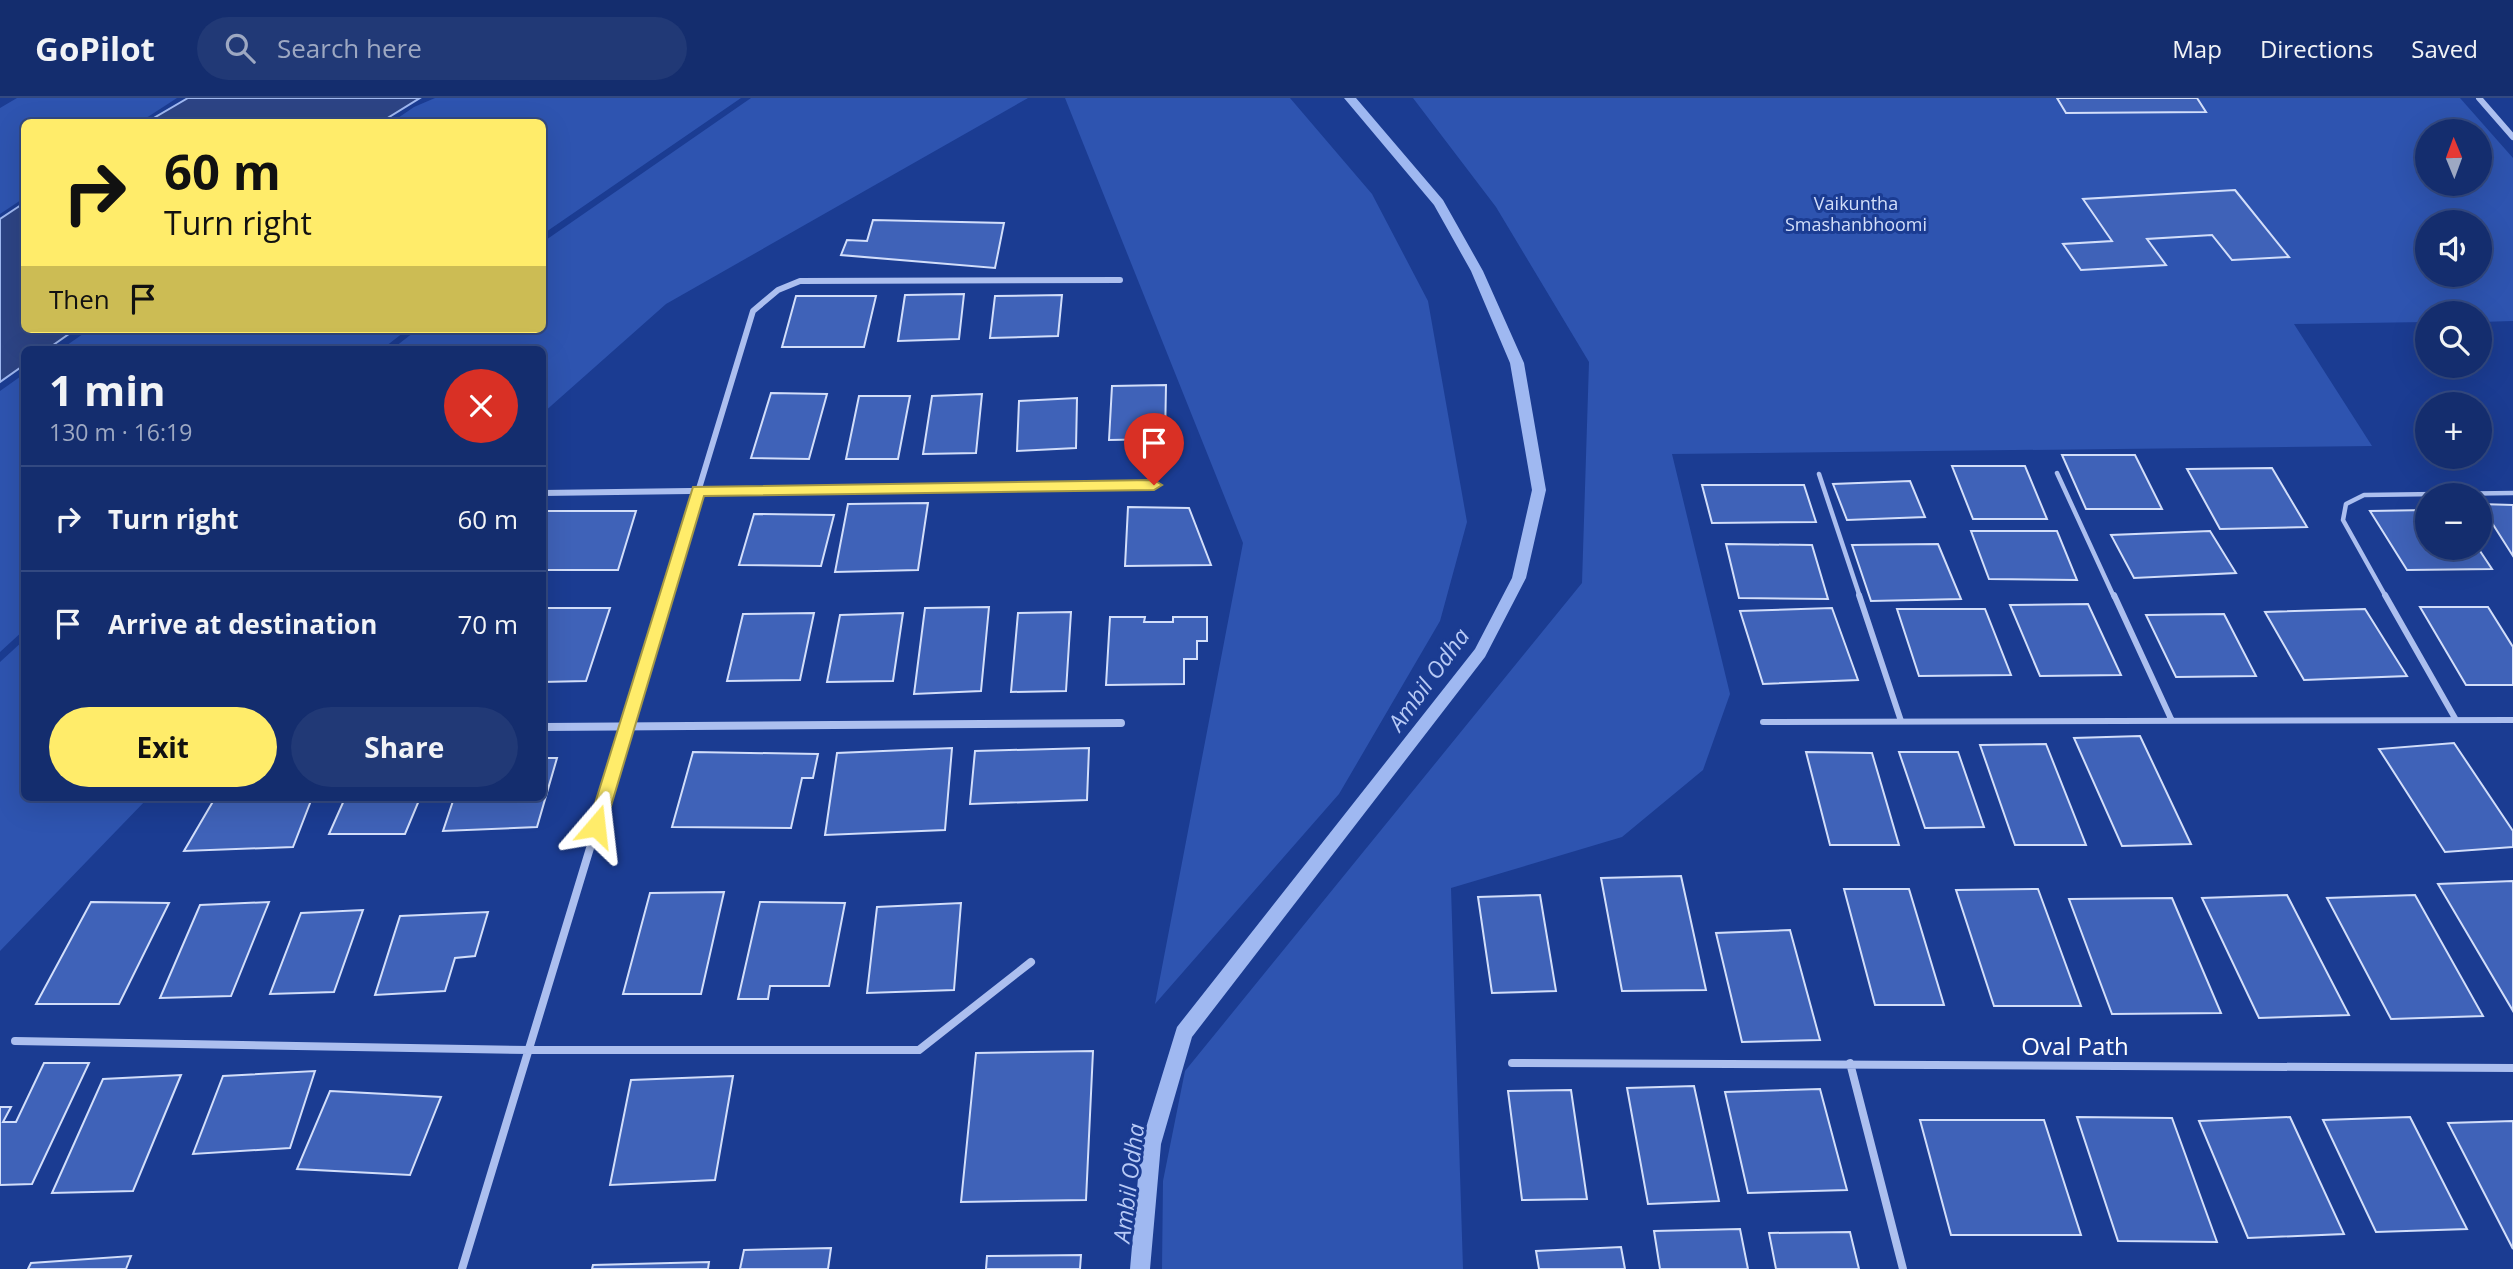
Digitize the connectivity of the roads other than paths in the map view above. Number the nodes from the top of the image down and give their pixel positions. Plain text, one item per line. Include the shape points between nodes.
1 (2479, 98) edge
2 (2513, 137) edge
3 (1120, 280) dead end
4 (2057, 473) dead end
5 (1819, 474) dead end
6 (1154, 485) dead end
7 (698, 491) junction
8 (546, 493) edge
9 (2513, 493) edge
10 (2456, 720) junction
11 (2513, 720) edge
12 (1901, 721) junction
13 (2172, 721) junction
14 (1763, 722) dead end
15 (1121, 723) dead end
16 (626, 726) junction
17 (546, 727) edge
18 (1031, 962) dead end
19 (15, 1041) dead end
20 (528, 1050) junction
21 (1512, 1063) dead end
22 (1850, 1063) junction
23 (2513, 1068) edge
24 (462, 1269) edge
25 (1903, 1269) edge

1 - 2 street
3 - 7 street via 800,281 778,290 753,311
4 - 13 lane
5 - 12 lane
6 - 7 street
7 - 8 street
7 - 16 street
9 - 10 lane via 2364,495 2346,505 2343,520
10 - 11 lane
10 - 13 lane
12 - 13 lane
12 - 14 lane
15 - 16 street
16 - 17 street
16 - 20 street
18 - 20 street via 919,1051
19 - 20 street
20 - 24 street
21 - 22 street, Oval Path
22 - 23 street, Oval Path
22 - 25 street

